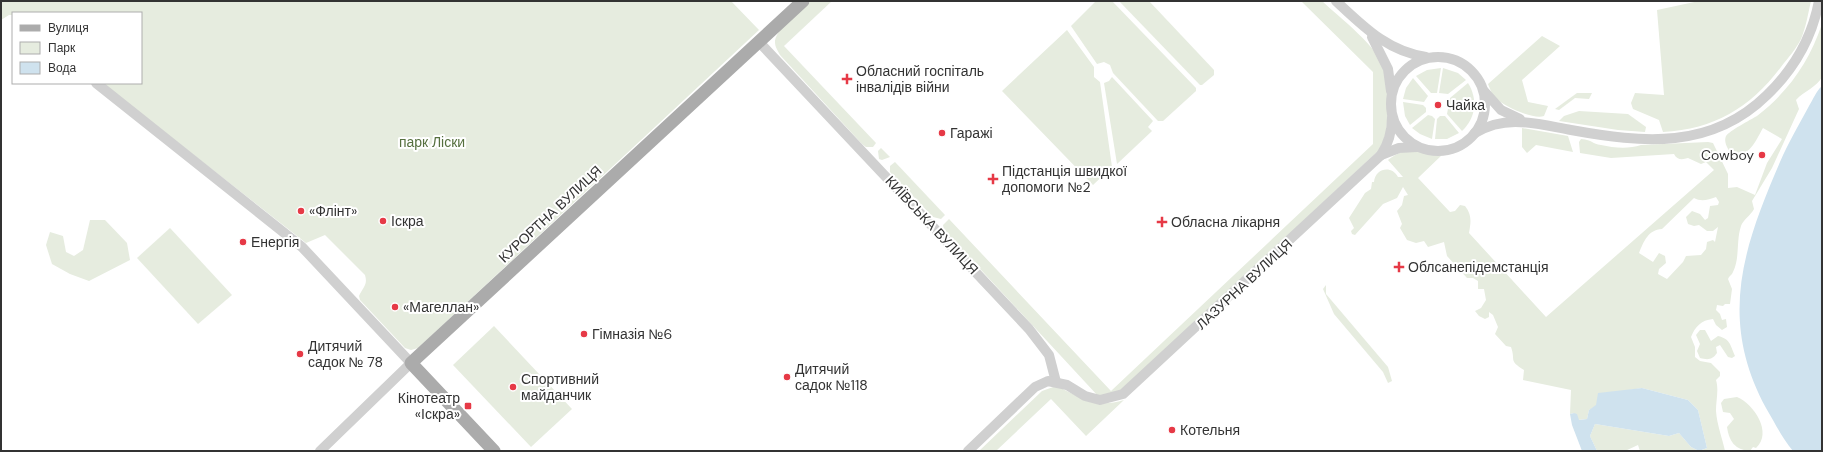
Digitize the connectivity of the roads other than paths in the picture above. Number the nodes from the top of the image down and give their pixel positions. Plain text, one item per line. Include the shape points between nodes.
1 (802, 1) edge
2 (1336, 1) edge
3 (1819, 1) edge
4 (1370, 34) junction
5 (759, 42) junction
6 (1428, 57) junction
7 (97, 84) edge
8 (1483, 90) junction
9 (1391, 94) junction
10 (1392, 117) junction
11 (1525, 121) junction
12 (1475, 133) junction
13 (1418, 147) junction
14 (1381, 155) junction
15 (411, 363) junction
16 (1056, 382) junction
17 (320, 451) edge
18 (494, 451) edge
19 (968, 451) edge

1 - 5 main road, КУРОРТНА ВУЛИЦЯ
2 - 4 street
3 - 11 street via 1804,49 1787,73 1746,113 1715,130 1682,138 1645,138 1594,133
4 - 6 street via 1403,52
4 - 9 street via 1388,69
5 - 15 main road, КУРОРТНА ВУЛИЦЯ
5 - 16 street, КИЇВСЬКА ВУЛИЦЯ via 1029,329 1049,355
6 - 8 street via 1450,58 1464,64 1475,74
6 - 9 street via 1413,63 1401,73
7 - 15 street via 302,247
8 - 11 street via 1501,110
8 - 12 street via 1483,117
9 - 10 street
10 - 13 street via 1402,135
10 - 14 street, ЛАЗУРНА ВУЛИЦЯ via 1389,142
11 - 12 street via 1502,122
12 - 13 street via 1462,144 1446,150 1432,151
13 - 14 street, ЛАЗУРНА ВУЛИЦЯ via 1399,148
14 - 16 street, ЛАЗУРНА ВУЛИЦЯ via 1123,394 1100,400
15 - 17 street, КУРОРТНА ВУЛИЦЯ
15 - 18 main road
16 - 19 street via 1048,381 1035,387

